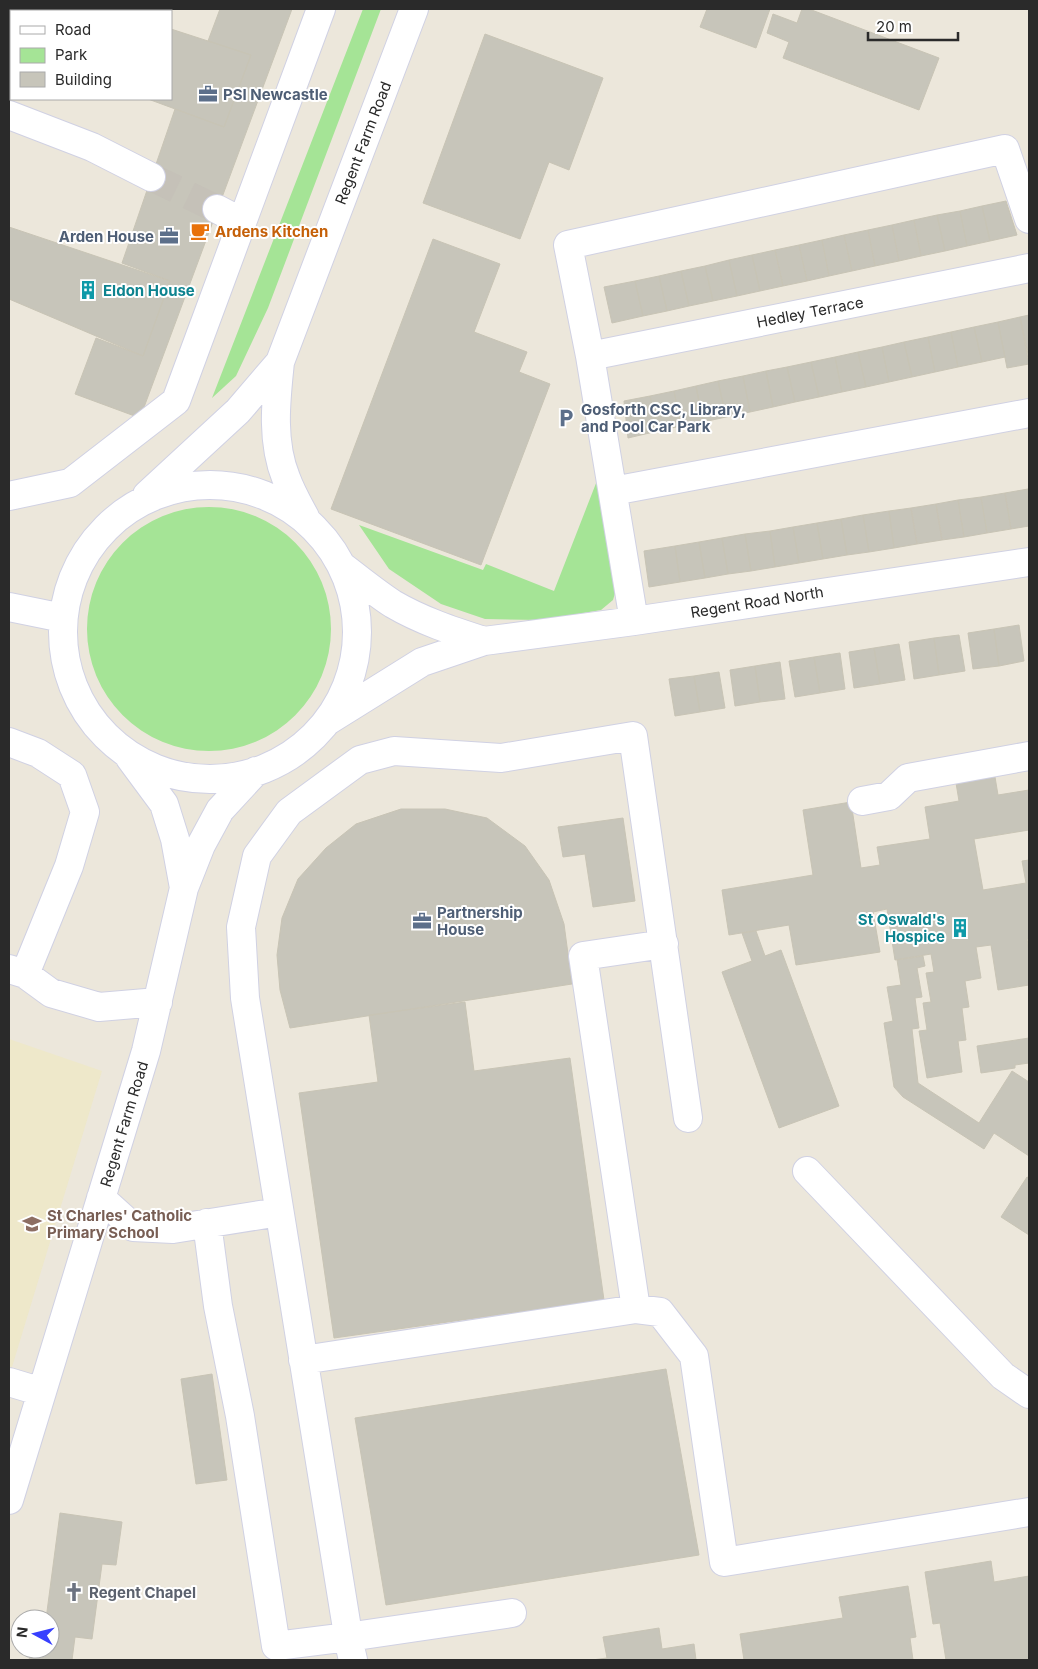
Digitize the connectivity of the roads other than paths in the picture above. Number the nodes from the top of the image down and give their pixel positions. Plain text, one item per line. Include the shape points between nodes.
1 (321, 9) edge
2 (414, 9) edge
3 (9, 115) edge
4 (151, 177) tunnel mouth
5 (217, 209) tunnel mouth
6 (1029, 219) edge
7 (242, 222) junction
8 (1029, 268) edge
9 (590, 356) junction
10 (280, 362) junction
11 (1029, 412) edge
12 (613, 491) junction
13 (9, 496) edge
14 (138, 503) junction
15 (307, 522) junction
16 (1029, 562) edge
17 (343, 567) junction
18 (9, 607) edge
19 (63, 618) junction
20 (634, 621) junction
21 (484, 641) junction
22 (324, 723) junction
23 (9, 742) edge
24 (125, 751) junction
25 (1029, 756) edge
26 (257, 770) junction
27 (862, 801) dead end
28 (184, 888) junction
29 (664, 944) junction
30 (17, 971) edge
31 (158, 1002) junction
32 (688, 1118) dead end
33 (807, 1171) dead end
34 (101, 1198) junction
35 (279, 1212) junction
36 (206, 1224) junction
37 (636, 1309) junction
38 (303, 1360) junction
39 (9, 1382) edge
40 (42, 1392) junction
41 (1029, 1394) edge
42 (9, 1500) edge
43 (1029, 1512) edge
44 (512, 1613) dead end
45 (351, 1649) edge

1 - 7 street
2 - 10 street, Regent Farm Road
3 - 4 street via 92,147
5 - 7 street
6 - 9 street via 1005,148 568,245
7 - 13 street via 176,401 70,483
8 - 9 street, Hedley Terrace
9 - 12 street
10 - 14 street, Regent Farm Road via 238,411
10 - 15 street, Regent Farm Road via 275,406 277,441 285,477
11 - 12 street
12 - 20 street
14 - 15 street, Regent Farm Road via 185,486 234,486 279,501
14 - 19 street, Regent Farm Road via 100,534 73,576
15 - 17 street, Regent Farm Road via 316,529
16 - 20 street, Regent Road North
17 - 21 street, Regent Road North via 391,603 410,613
17 - 22 street, Regent Farm Road via 356,612 355,659 340,702
18 - 19 street
19 - 24 street, Regent Farm Road via 66,667 82,706 109,740
20 - 21 street, Regent Road North
21 - 22 street, Regent Road North via 422,662
22 - 26 street, Regent Farm Road via 312,739 274,765
23 - 30 street via 38,753 72,774 85,812 69,866
24 - 26 street, Regent Farm Road via 144,764 184,778 230,778
24 - 28 street, Regent Farm Road via 164,804 175,839
25 - 27 street via 908,778 889,796
26 - 28 street, Regent Farm Road via 220,810
28 - 31 street, Regent Farm Road
29 - 32 street
29 - 35 street via 633,736 501,758 394,751 360,760 289,812 257,856 241,927 245,998
29 - 37 street via 583,956
30 - 31 street via 51,993 99,1007
31 - 34 street, Regent Farm Road
33 - 41 street via 1003,1376
34 - 36 street via 133,1227 172,1229
34 - 40 street, Regent Farm Road
35 - 36 street
35 - 38 street
36 - 45 street via 276,1646
37 - 38 street
37 - 43 street via 660,1312 694,1356 724,1562
38 - 45 street
39 - 40 street
40 - 42 street, Regent Farm Road
44 - 45 street

